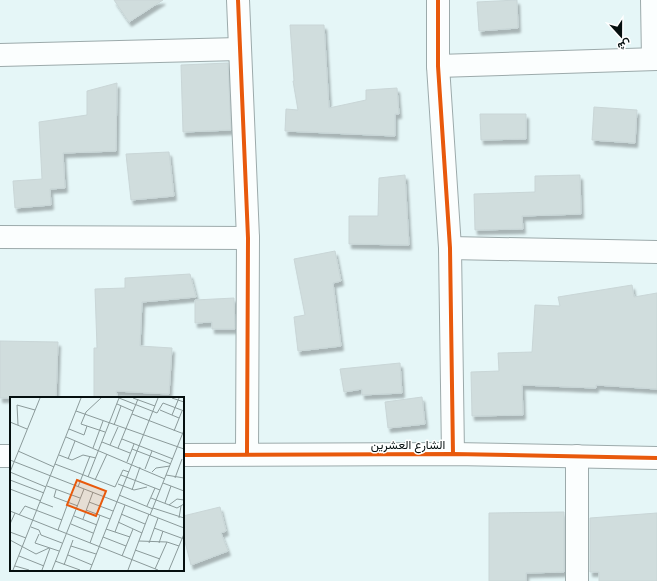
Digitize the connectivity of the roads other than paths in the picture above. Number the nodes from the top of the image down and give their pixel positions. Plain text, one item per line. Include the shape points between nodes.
1 (238, 0) edge
2 (438, 0) edge
3 (652, 0) edge
4 (239, 49) junction
5 (0, 55) edge
6 (655, 59) edge
7 (438, 66) junction
8 (0, 236) edge
9 (248, 238) junction
10 (450, 248) junction
11 (657, 252) edge
12 (247, 454) junction
13 (453, 454) junction
14 (184, 455) edge
15 (577, 456) junction
16 (657, 458) edge
17 (577, 581) edge

1 - 4 street
2 - 7 street
3 - 6 street
4 - 5 street
4 - 9 street
6 - 7 street
7 - 10 street
8 - 9 street
9 - 12 street
10 - 11 street
10 - 13 street
12 - 13 street, الشارع العشرين
12 - 14 street, الشارع العشرين
13 - 15 street, الشارع العشرين
15 - 16 street, الشارع العشرين
15 - 17 street

